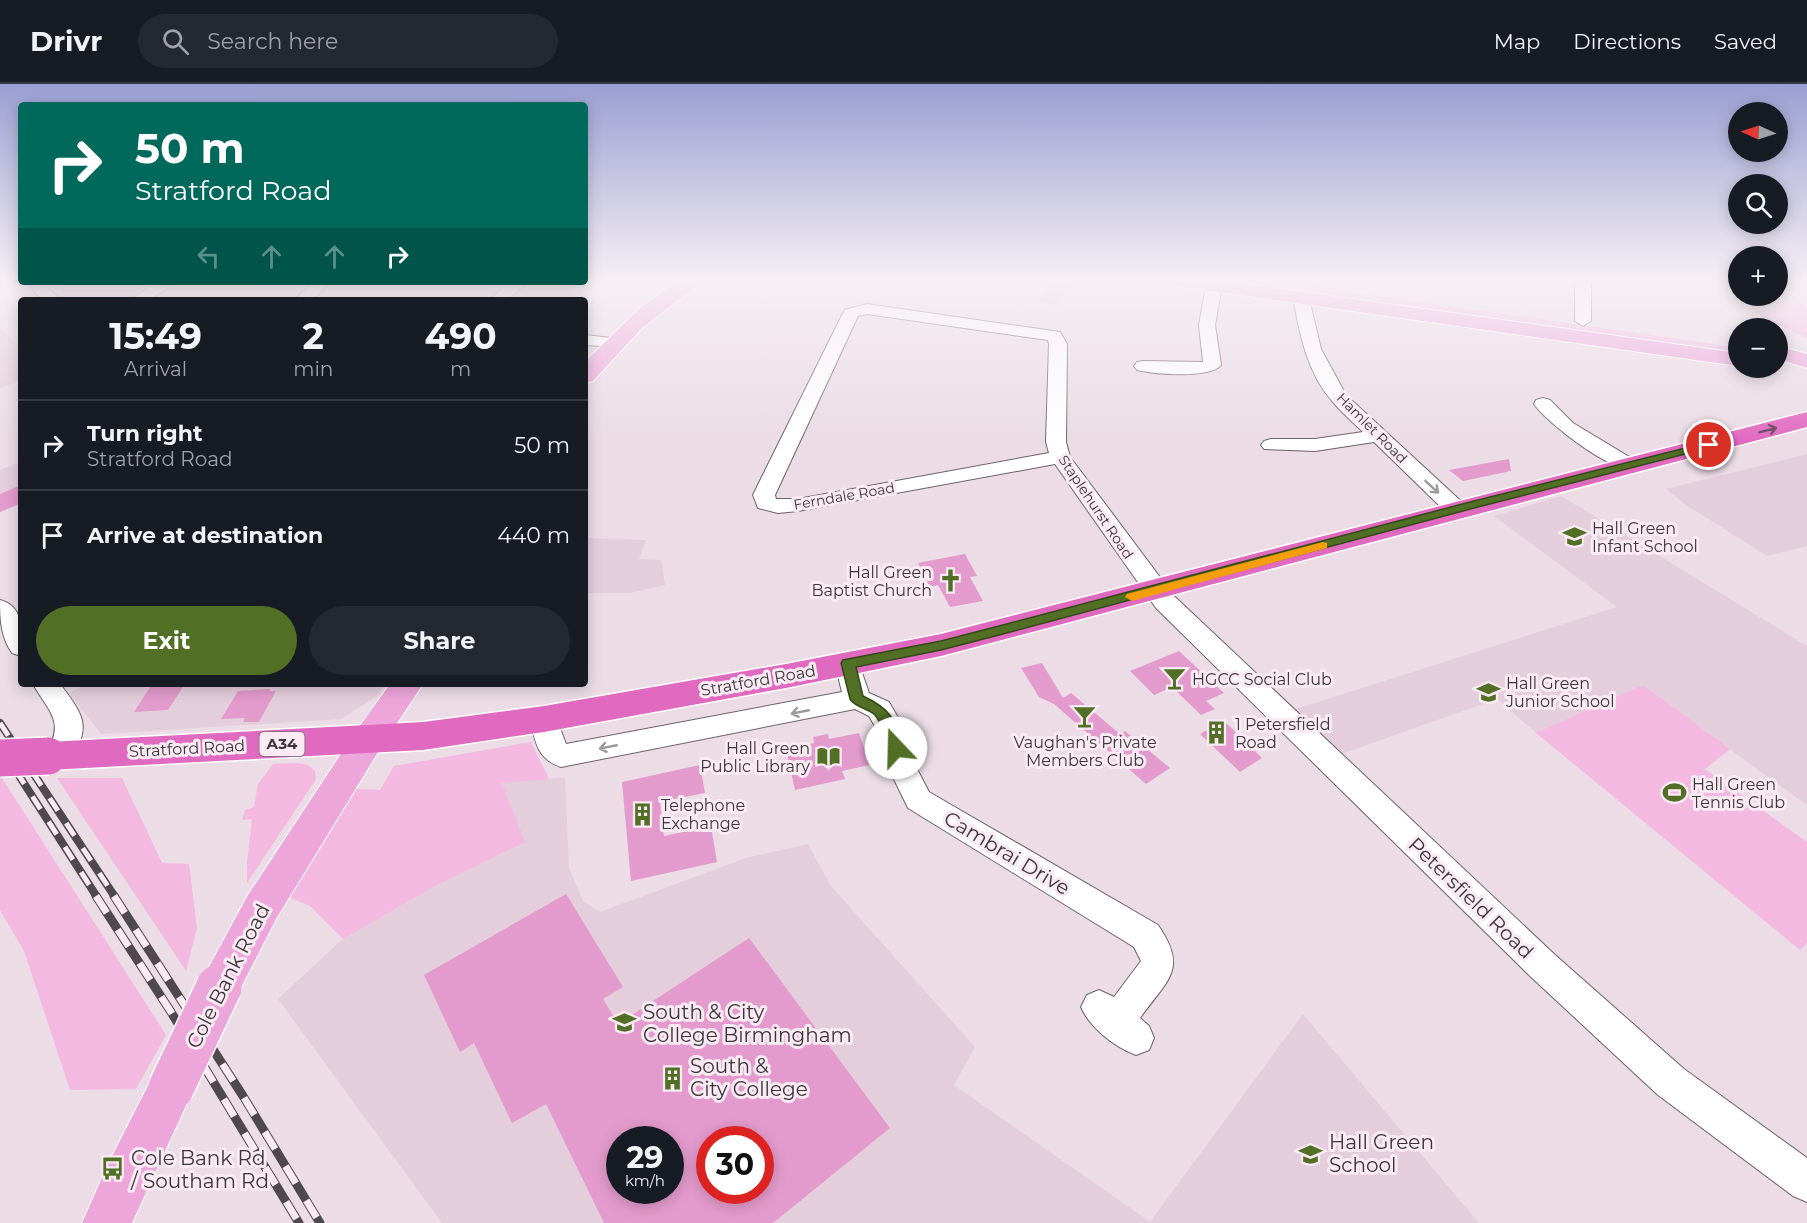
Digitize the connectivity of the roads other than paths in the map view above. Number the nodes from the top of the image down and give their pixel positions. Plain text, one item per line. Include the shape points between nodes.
1 (624, 334) edge
2 (841, 334) edge
3 (1041, 334) edge
4 (1208, 334) edge
5 (1309, 334) edge
6 (1542, 334) edge
7 (1671, 334) edge
8 (588, 340) edge
9 (614, 343) junction
10 (1728, 343) edge
11 (1788, 355) edge
12 (1728, 359) edge
13 (1807, 361) edge
14 (1143, 366) dead end
15 (1788, 366) edge
16 (1807, 370) edge
17 (588, 373) edge
18 (1543, 404) dead end
19 (1807, 419) edge
20 (1379, 435) junction
21 (1807, 443) edge
22 (1264, 446) dead end
23 (1060, 457) junction
24 (1640, 471) junction
25 (1456, 509) junction
26 (1155, 591) junction
27 (0, 608) edge
28 (18, 643) edge
29 (848, 663) junction
30 (48, 687) edge
31 (405, 687) edge
32 (857, 699) junction
33 (544, 719) junction
34 (368, 740) junction
35 (54, 756) junction
36 (0, 758) edge
37 (1117, 1022) dead end
38 (1807, 1182) edge
39 (107, 1223) edge

1 - 9 main road
2 - 23 street, Ferndale Road via 767,484 766,503 778,507 798,505
3 - 23 street, Staplehurst Road via 1054,336 1058,344 1056,442
4 - 14 street via 1212,365 1199,369
5 - 20 street, Hamlet Road via 1319,365 1339,398
6 - 12 main road
7 - 10 main road
8 - 9 street
9 - 17 main road
11 - 13 main road
15 - 16 main road
18 - 24 street via 1566,427
24 -> 19 highway, Stratford Road / A34
20 - 22 street via 1315,445
20 -> 25 street, Hamlet Road
21 - 24 highway, Stratford Road / A34 via 1690,473
23 - 26 street, Staplehurst Road
24 - 25 highway, Stratford Road / A34 via 1569,481
25 - 26 highway, Stratford Road / A34
26 - 29 highway, Stratford Road / A34 via 941,645
26 - 38 street, Petersfield Road via 1426,855 1671,1082
27 - 28 street via 16,628
29 - 32 street
29 - 33 highway, Stratford Road / A34
30 - 35 street via 65,712 71,732 69,741
31 - 34 main road, Cole Bank Road
32 -> 33 street via 561,756 551,748
32 - 37 street, Cambrai Drive via 879,710 890,728 918,800 1146,936 1157,952 1158,965
33 - 34 highway, Stratford Road / A34
34 - 35 highway, Stratford Road / A34
34 - 39 main road, Cole Bank Road, bridge via 262,907 219,987
35 - 36 highway, Stratford Road / A34, bridge

